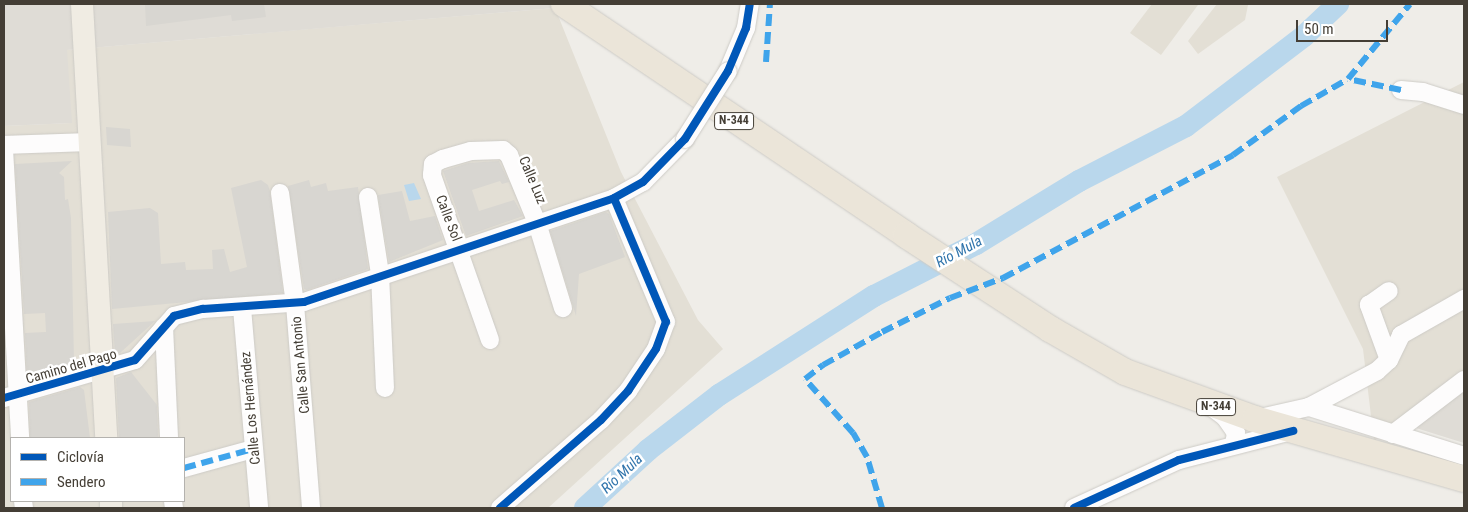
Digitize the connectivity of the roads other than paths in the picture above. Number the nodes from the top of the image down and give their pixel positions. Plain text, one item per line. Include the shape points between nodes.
1 (82, 4) edge
2 (564, 4) edge
3 (750, 4) edge
4 (1400, 90) dead end
5 (1464, 105) edge
6 (88, 142) junction
7 (4, 145) edge
8 (4, 149) edge
9 (503, 150) joint
10 (280, 193) dead end
11 (368, 197) dead end
12 (614, 198) junction
13 (5, 201) edge
14 (537, 223) junction
15 (460, 248) junction
16 (7, 273) edge
17 (380, 274) junction
18 (1389, 291) dead end
19 (1464, 299) edge
20 (299, 303) junction
21 (242, 308) junction
22 (563, 308) dead end
23 (164, 327) junction
24 (490, 340) dead end
25 (8, 342) edge
26 (1388, 360) junction
27 (101, 372) junction
28 (1464, 380) edge
29 (385, 388) dead end
30 (11, 396) edge
31 (1204, 403) junction
32 (1309, 407) junction
33 (1255, 419) junction
34 (1293, 431) junction
35 (1393, 434) junction
36 (20, 437) edge
37 (106, 437) edge
38 (169, 437) edge
39 (1341, 443) junction
40 (1234, 444) junction
41 (253, 449) junction
42 (1464, 456) edge
43 (185, 468) edge
44 (1464, 479) edge
45 (259, 508) edge
46 (311, 508) edge
47 (500, 508) edge
48 (1074, 508) edge

1 - 6 main road
2 - 31 highway, N-344 via 906,235 1099,358 1147,382
3 - 12 street, Camino del Pago, bridge via 746,28 728,71 685,139 643,182
4 - 5 street via 1423,92
6 - 7 street
6 - 27 main road
8 - 13 street
9 - 14 street, Calle Luz via 518,173
9 - 15 street, Calle Sol via 471,151 433,164 432,175
10 - 20 street, Calle San Antonio
11 - 17 street
12 - 14 street, Camino del Pago
12 - 47 street via 666,322 656,349 628,391 601,420
13 - 16 street
14 - 15 street, Camino del Pago
14 - 22 street, Calle Luz
15 - 17 street, Camino del Pago
15 - 24 street, Calle Sol
16 - 25 street
17 - 20 street, Camino del Pago
17 - 29 street
18 - 26 street via 1369,305
19 - 26 street via 1402,335
20 - 21 street, Camino del Pago
20 - 46 street, Calle San Antonio
21 - 23 street, Camino del Pago via 203,309 174,316
21 - 41 street, Calle Los Hernández
23 - 27 street, Camino del Pago via 135,360
23 - 38 street
25 - 30 street
26 - 32 street via 1377,372
27 - 30 street, Camino del Pago
27 - 37 main road
28 - 35 street
30 - 36 street
31 - 33 highway, N-344
31 - 40 street via 1225,417 1236,433
32 - 33 street
32 - 35 street
32 - 39 street via 1312,417
33 - 34 highway, N-344
34 - 39 highway, N-344
34 - 40 street
35 - 42 street
39 - 44 highway, N-344
40 - 48 street via 1179,460
41 - 43 street
41 - 45 street, Calle Los Hernández

